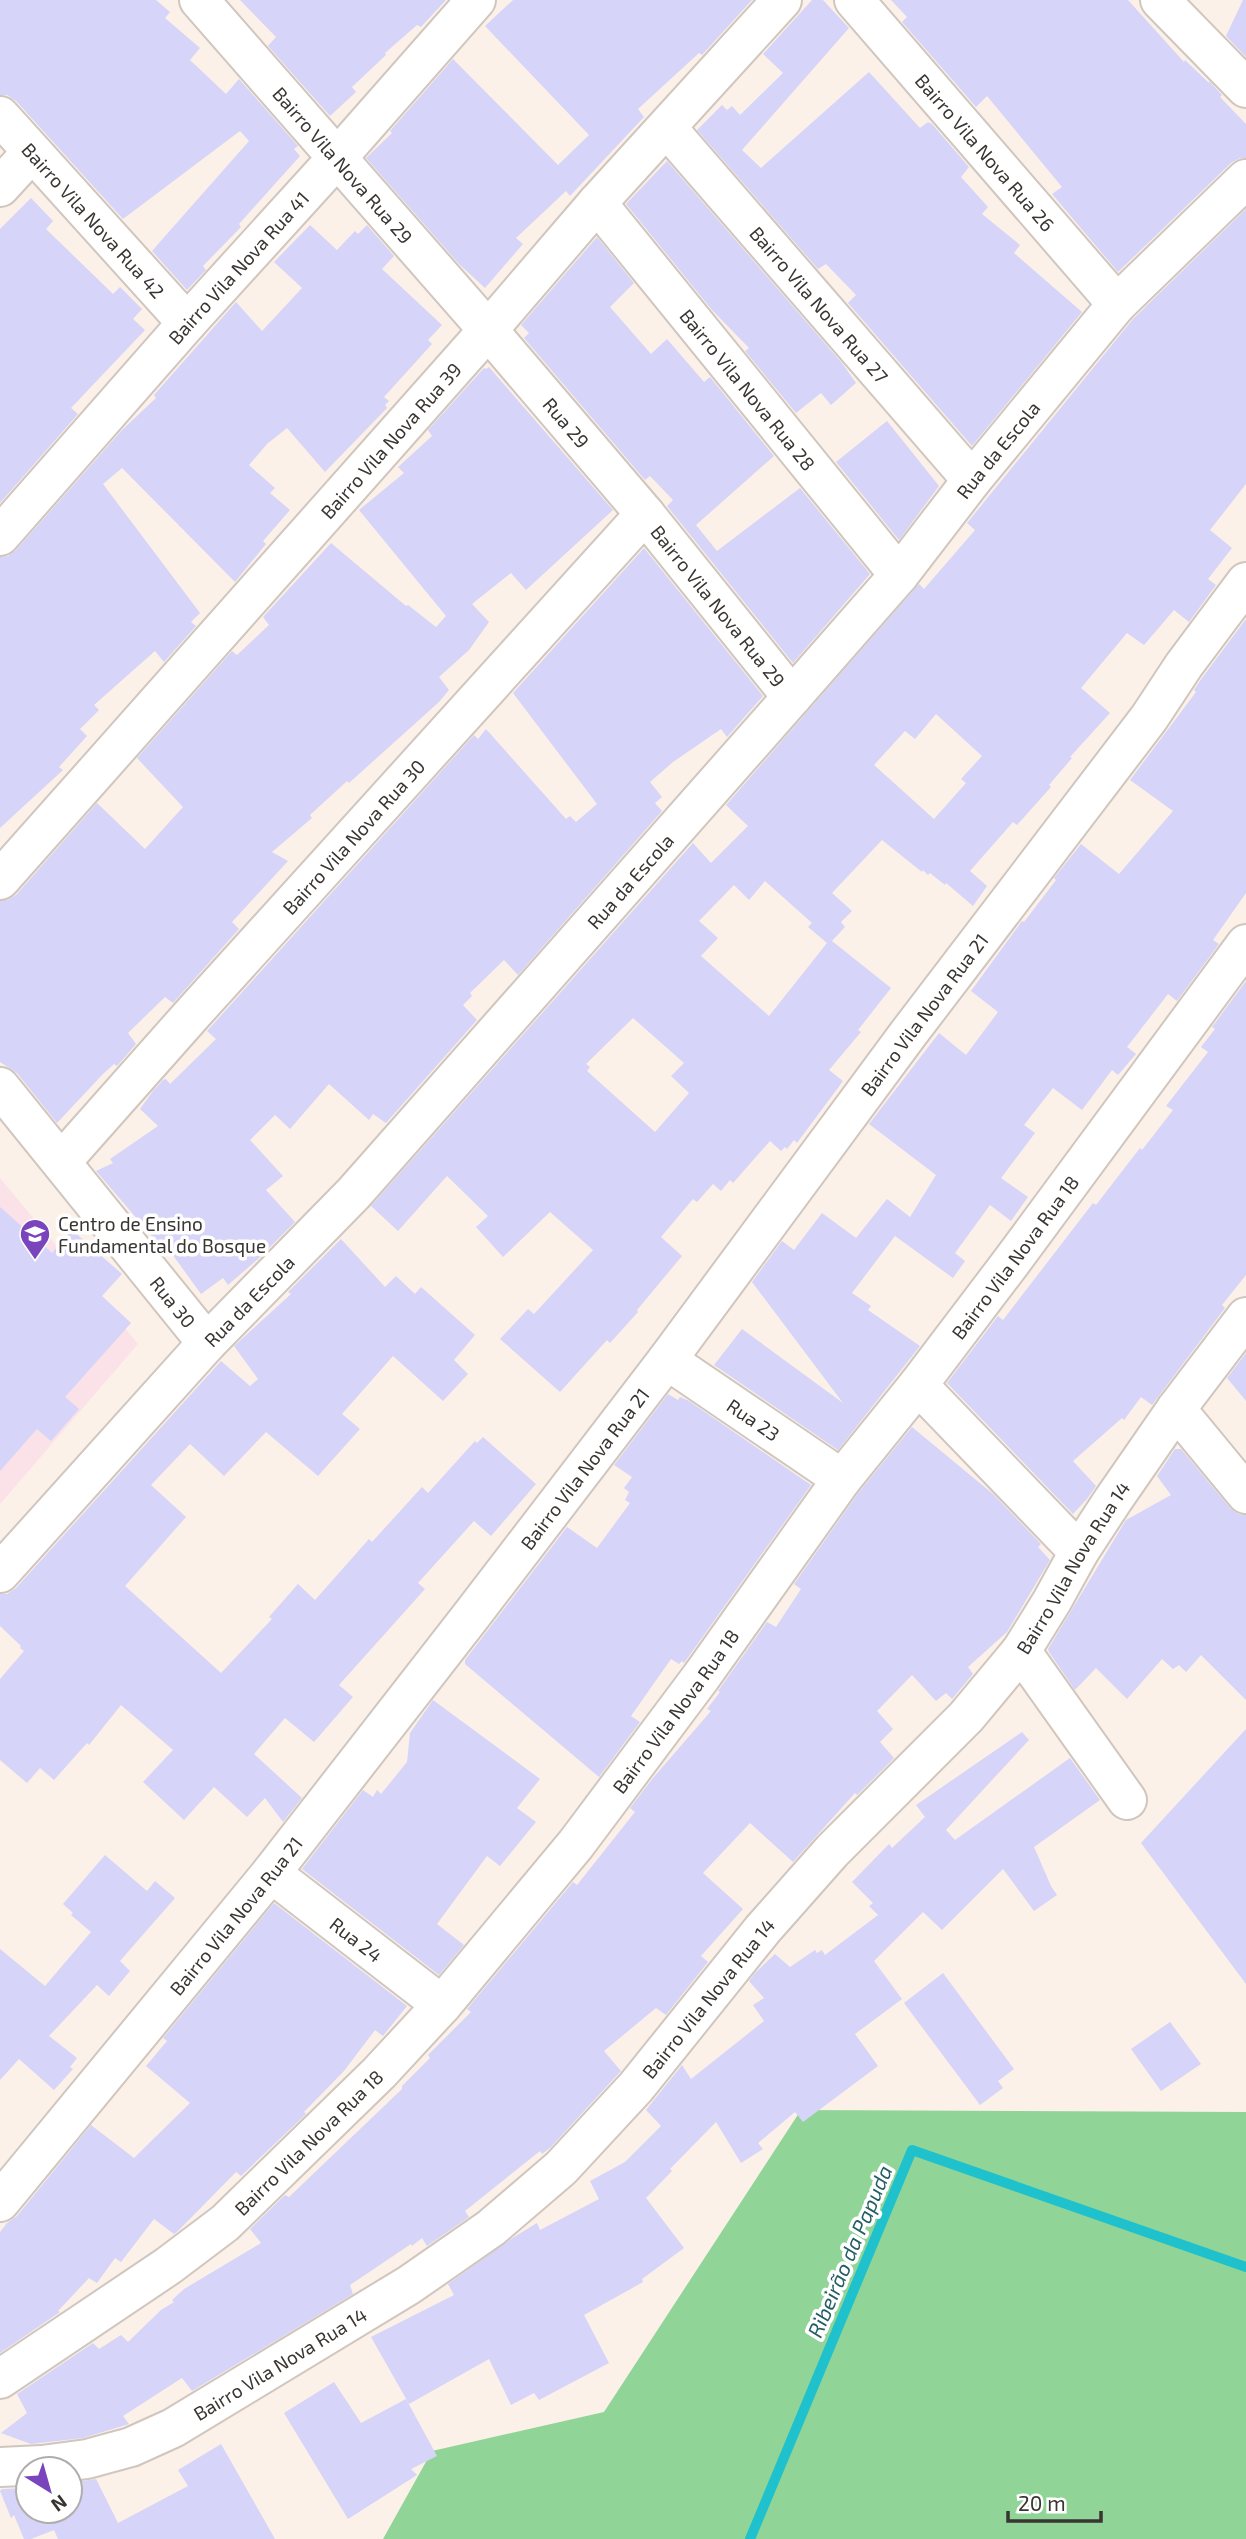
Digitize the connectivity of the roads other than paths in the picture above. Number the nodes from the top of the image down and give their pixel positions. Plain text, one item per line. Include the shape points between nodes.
1 (199, 0) edge
2 (476, 0) edge
3 (782, 0) edge
4 (854, 0) edge
5 (1160, 0) edge
6 (1246, 88) edge
7 (0, 116) edge
8 (667, 128) junction
9 (32, 152) junction
10 (337, 158) junction
11 (1246, 178) edge
12 (0, 187) edge
13 (597, 203) junction
14 (1117, 304) junction
15 (187, 323) junction
16 (488, 330) junction
17 (972, 480) junction
18 (645, 514) junction
19 (0, 536) edge
20 (899, 575) junction
21 (1246, 582) edge
22 (792, 697) junction
23 (0, 880) edge
24 (1246, 944) edge
25 (0, 1087) edge
26 (62, 1161) junction
27 (1246, 1317) edge
28 (207, 1343) junction
29 (667, 1360) junction
30 (918, 1385) junction
31 (1177, 1409) junction
32 (842, 1479) junction
33 (1246, 1494) edge
34 (1079, 1552) junction
35 (0, 1573) edge
36 (1021, 1651) junction
37 (1127, 1800) dead end
38 (271, 1872) junction
39 (442, 2005) junction
40 (0, 2202) edge
41 (0, 2379) edge
42 (0, 2467) edge

1 - 10 street, Bairro Vila Nova Rua 29
2 - 10 street, Bairro Vila Nova Rua 41
3 - 8 street, Bairro Vila Nova Rua 39
4 - 14 street, Bairro Vila Nova Rua 26
5 - 6 street
7 - 9 street, Bairro Vila Nova Rua 42
8 - 13 street, Bairro Vila Nova Rua 39
8 - 17 street, Bairro Vila Nova Rua 27
9 - 12 street
9 - 15 street, Bairro Vila Nova Rua 42
10 - 15 street, Bairro Vila Nova Rua 41
10 - 16 street, Bairro Vila Nova Rua 29
11 - 14 street, Rua da Escola
13 - 16 street, Bairro Vila Nova Rua 39
13 - 20 street, Bairro Vila Nova Rua 28
14 - 17 street, Rua da Escola
15 - 19 street, Bairro Vila Nova Rua 41
16 - 18 street, Rua 29
16 - 23 street, Bairro Vila Nova Rua 39
17 - 20 street, Rua da Escola
18 - 22 street, Bairro Vila Nova Rua 29
18 - 26 street, Bairro Vila Nova Rua 30
20 - 22 street, Rua da Escola
21 - 29 street, Bairro Vila Nova Rua 21
22 - 28 street, Rua da Escola via 354,1193
24 - 30 street, Bairro Vila Nova Rua 18
25 - 26 street, Rua 30
26 - 28 street, Rua 30
27 - 31 street, Bairro Vila Nova Rua 14
28 - 35 street, Rua da Escola
29 - 32 street, Rua 23
29 - 38 street, Bairro Vila Nova Rua 21
30 - 32 street, Bairro Vila Nova Rua 18
30 - 34 street
31 - 33 street
31 - 34 street, Bairro Vila Nova Rua 14
32 - 39 street, Bairro Vila Nova Rua 18 via 584,1832
34 - 36 street, Bairro Vila Nova Rua 14
36 - 37 street
36 - 42 street, Bairro Vila Nova Rua 14 via 966,1717 832,1851 636,2087 561,2168 491,2228 409,2285 173,2428 131,2447 87,2459
38 - 39 street, Rua 24
38 - 40 street, Bairro Vila Nova Rua 21
39 - 41 street, Bairro Vila Nova Rua 18 via 225,2223

